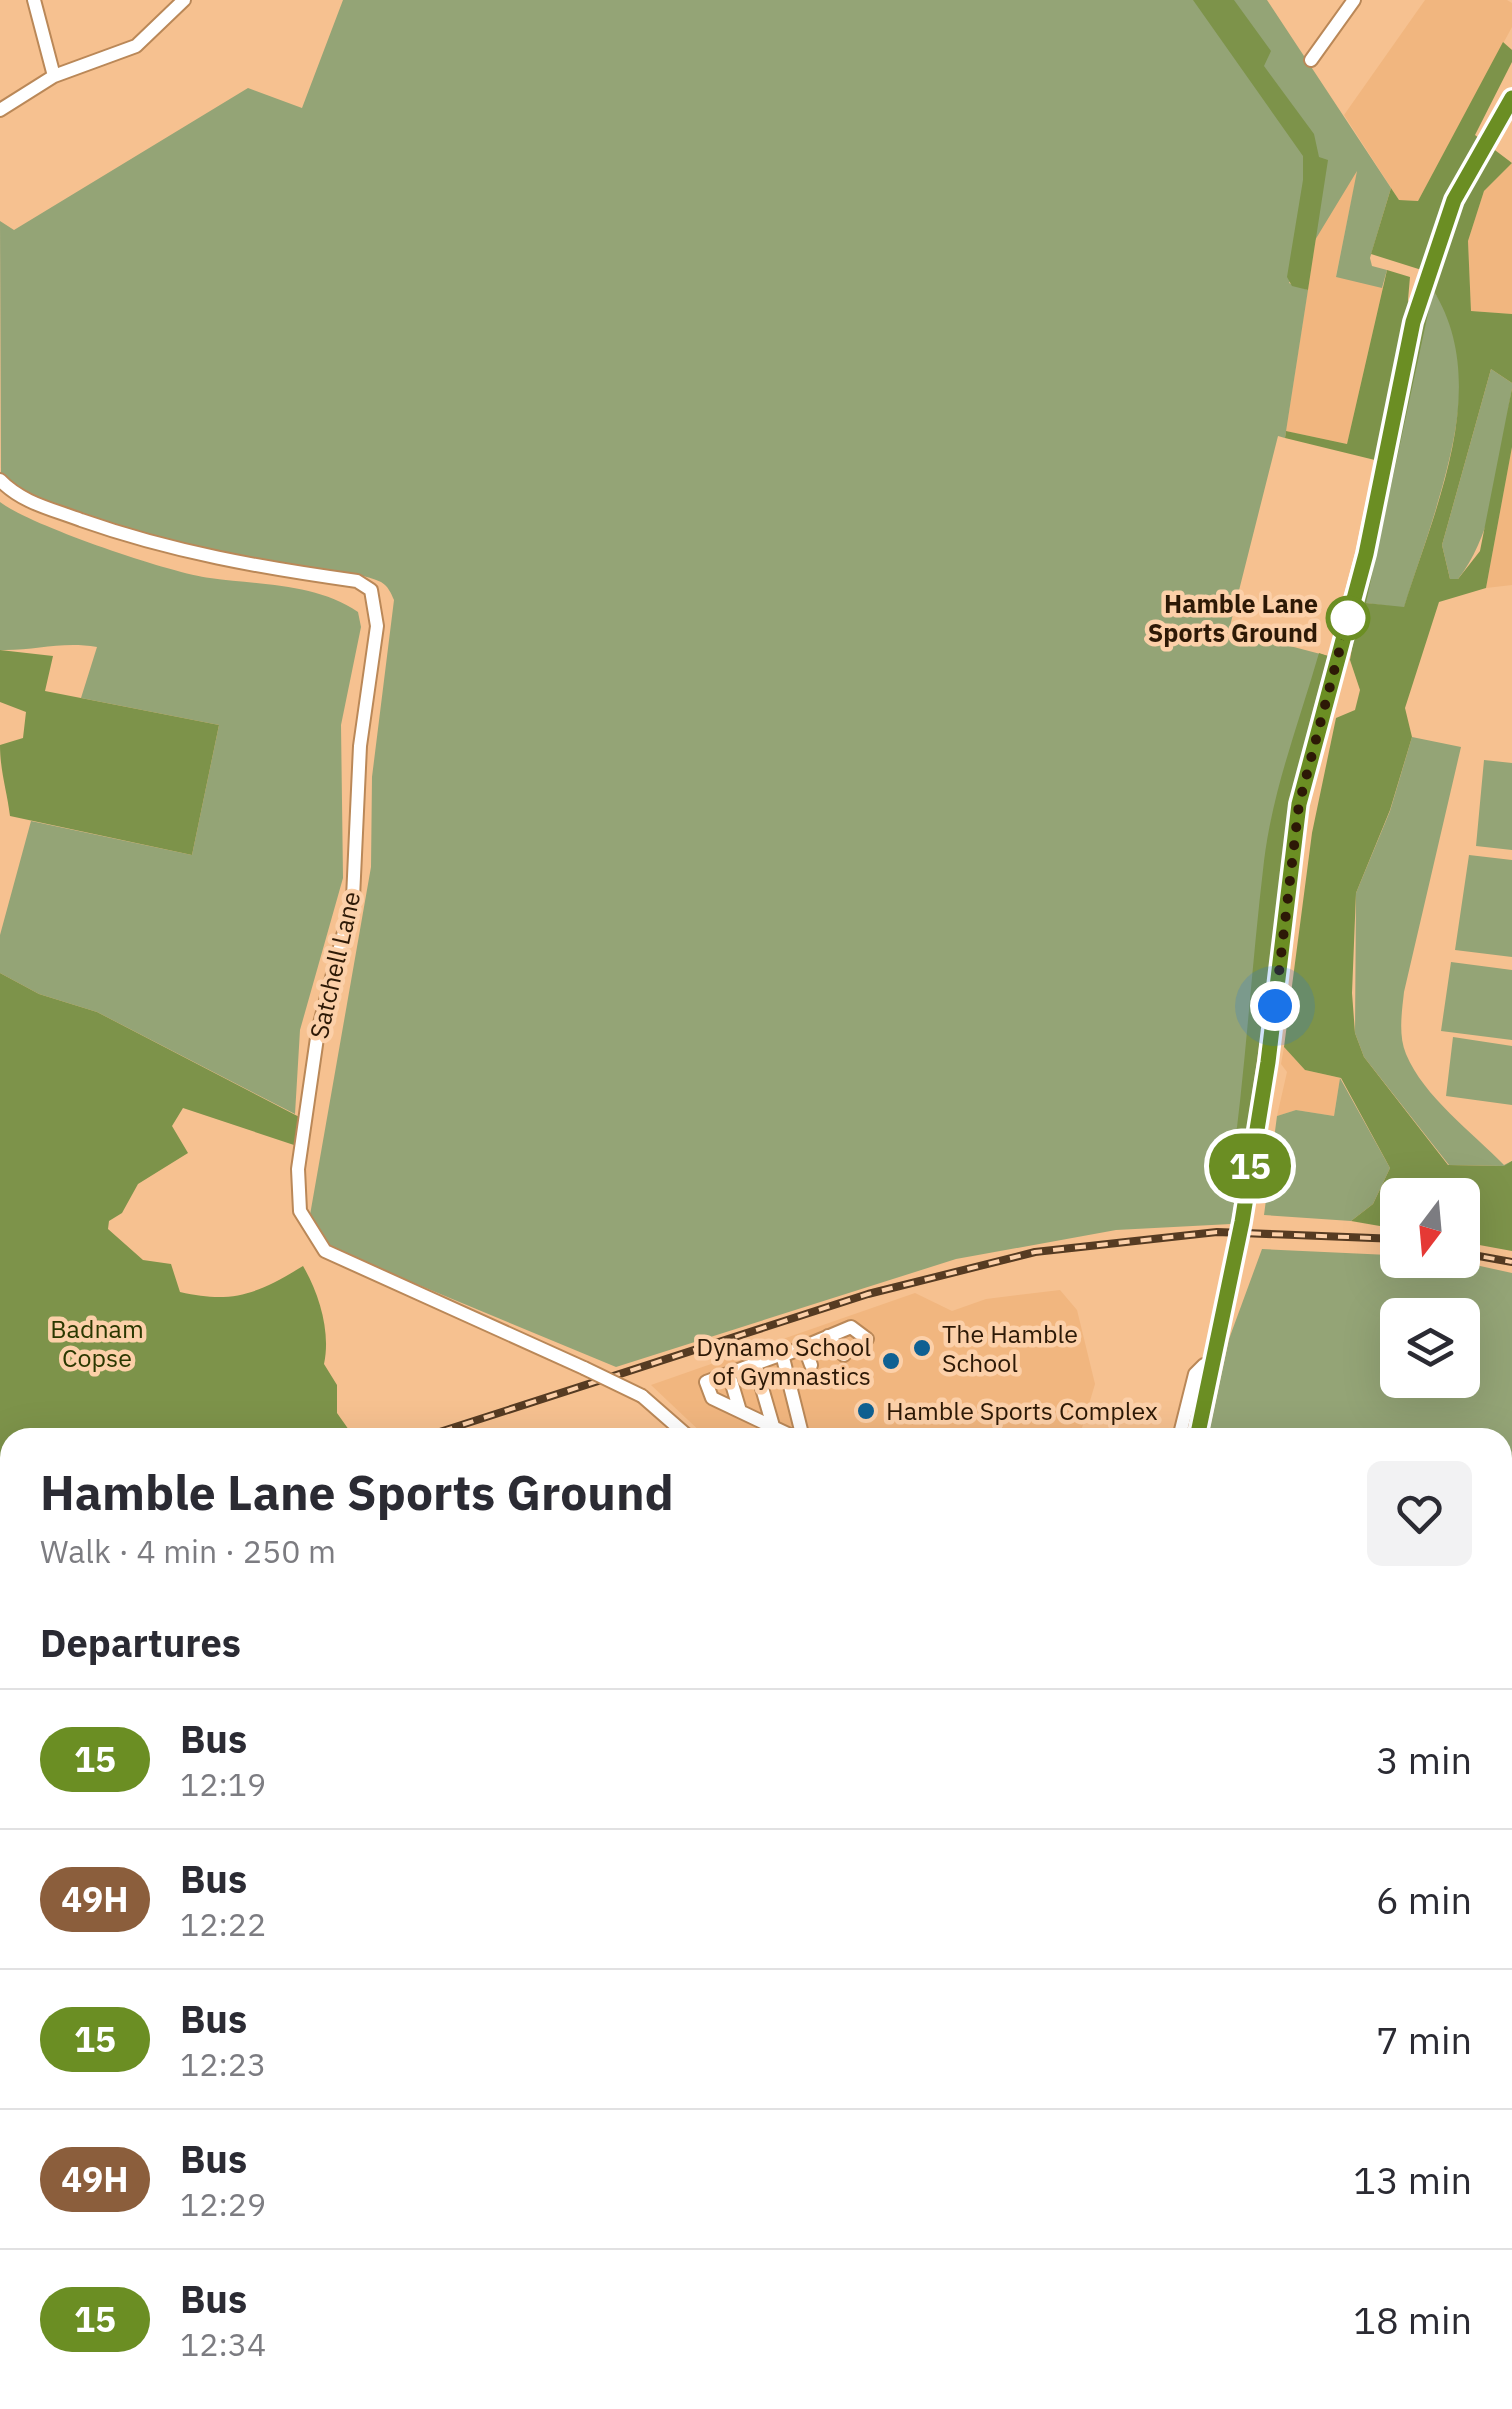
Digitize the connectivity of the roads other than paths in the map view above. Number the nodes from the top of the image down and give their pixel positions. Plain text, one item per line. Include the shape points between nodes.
1 (184, 0) edge
2 (1354, 0) edge
3 (38, 1) edge
4 (1311, 60) dead end
5 (54, 76) junction
6 (1512, 98) edge
7 (0, 110) edge
8 (0, 480) edge
9 (828, 1336) junction
10 (867, 1339) dead end
11 (804, 1346) junction
12 (844, 1355) dead end
13 (782, 1356) junction
14 (755, 1364) junction
15 (812, 1365) dead end
16 (1214, 1368) junction
17 (729, 1374) junction
18 (740, 1410) junction
19 (773, 1426) junction
20 (679, 1428) edge
21 (778, 1428) edge
22 (798, 1428) edge
23 (1182, 1428) edge
24 (1199, 1428) edge

1 - 5 street via 136,46
2 - 4 street
3 - 5 street
5 - 7 street
6 - 16 main road, bridge via 1454,200 1413,322 1366,554 1299,804 1268,1062
8 - 20 street, Satchell Lane, bridge via 27,500 142,541 371,590 377,626 360,746 354,898 318,1031 298,1170 300,1211 325,1252 642,1396
9 - 10 street via 850,1327
9 - 11 street
9 - 12 street
11 - 13 street
11 - 15 street
13 - 14 street
13 - 22 street
14 - 17 street
14 - 19 street
16 - 23 street via 1195,1374
16 - 24 main road
17 - 18 street
17 - 18 street via 706,1382 712,1398
18 - 19 street
19 - 21 street

